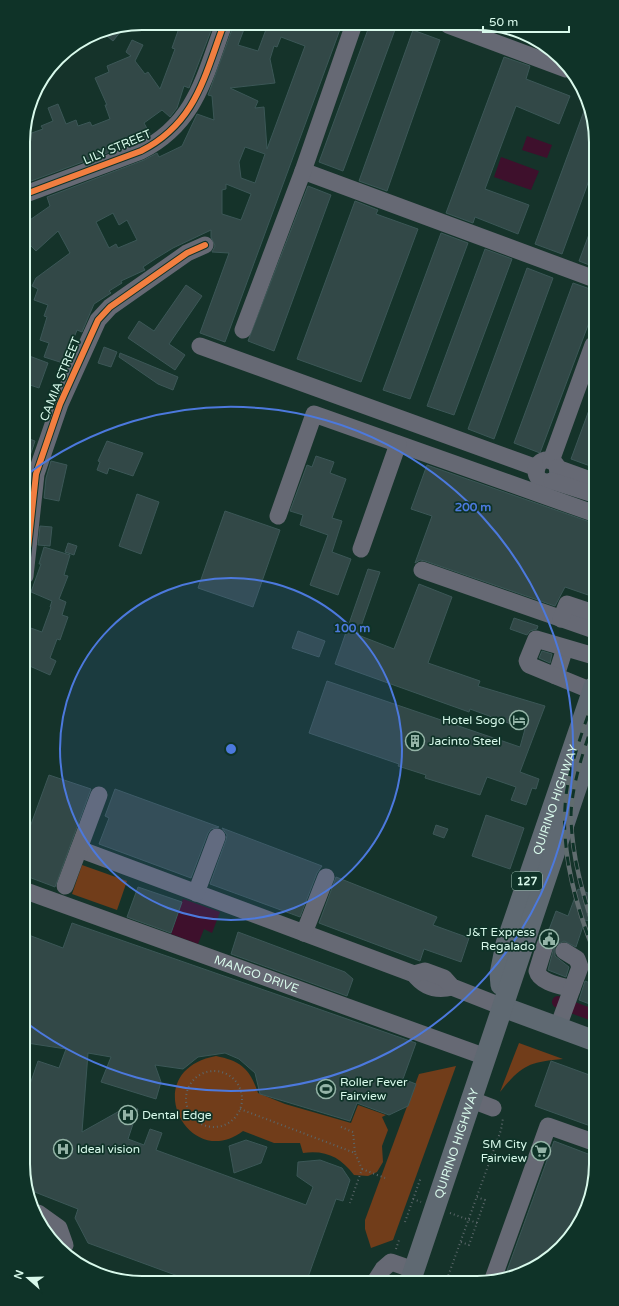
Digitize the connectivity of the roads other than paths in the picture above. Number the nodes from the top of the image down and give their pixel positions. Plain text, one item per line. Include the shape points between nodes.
1 (222, 30) edge
2 (352, 30) edge
3 (461, 30) edge
4 (559, 66) edge
5 (302, 171) junction
6 (30, 193) edge
7 (205, 245) dead end
8 (589, 277) edge
9 (243, 330) dead end
10 (200, 346) dead end
11 (589, 356) edge
12 (398, 444) junction
13 (549, 469) junction
14 (30, 473) edge
15 (589, 479) edge
16 (589, 492) edge
17 (589, 512) edge
18 (278, 516) dead end
19 (361, 549) dead end
20 (422, 570) dead end
21 (589, 611) edge
22 (562, 619) junction
23 (589, 628) edge
24 (566, 648) junction
25 (589, 655) edge
26 (556, 676) junction
27 (589, 688) edge
28 (589, 701) edge
29 (589, 750) edge
30 (99, 795) dead end
31 (217, 837) dead end
32 (79, 849) junction
33 (326, 877) dead end
34 (65, 886) dead end
35 (30, 892) edge
36 (196, 893) junction
37 (304, 933) junction
38 (525, 938) junction
39 (554, 948) junction
40 (568, 1000) junction
41 (503, 1007) junction
42 (558, 1027) junction
43 (589, 1036) edge
44 (486, 1057) junction
45 (472, 1100) junction
46 (498, 1110) road end
47 (589, 1141) edge
48 (44, 1217) edge
49 (66, 1246) edge
50 (495, 1274) edge
51 (412, 1275) edge
52 (379, 1276) edge

1 - 6 street, LILY STREET via 196,99 186,116 158,142 141,151
2 - 5 street
3 - 4 street
5 - 8 street
5 - 9 street
7 - 14 street, CAMIA STREET via 187,253 110,307 98,320
10 - 13 street
11 - 13 street
12 - 17 street
12 - 18 street via 314,414
12 - 19 street
13 - 15 street
13 - 16 street
20 - 22 street
21 - 22 street via 567,604
22 - 23 street
24 - 25 street
24 - 26 street
24 - 26 street via 536,639 527,661 530,665
26 - 27 street
28 - 41 main road, QUIRINO HIGHWAY / 127 via 506,944 500,974
29 - 38 main road, QUIRINO HIGHWAY / 127
30 - 32 street
31 - 36 street
32 - 34 street
32 - 36 street
33 - 37 street
35 - 44 street, MANGO DRIVE
36 - 37 street
37 - 41 street via 414,974 421,983 439,990 452,987
38 - 39 street
38 - 41 main road, QUIRINO HIGHWAY / 127
39 - 40 street via 573,955 579,962 579,972
39 - 40 street via 537,971
40 - 42 street
41 - 42 main road
41 - 44 main road, QUIRINO HIGHWAY / 127
42 - 43 main road
44 - 45 main road, QUIRINO HIGHWAY / 127
45 - 46 street
45 - 51 main road, QUIRINO HIGHWAY / 127
47 - 50 street via 548,1126
48 - 49 street via 58,1228
51 - 52 street via 391,1262

